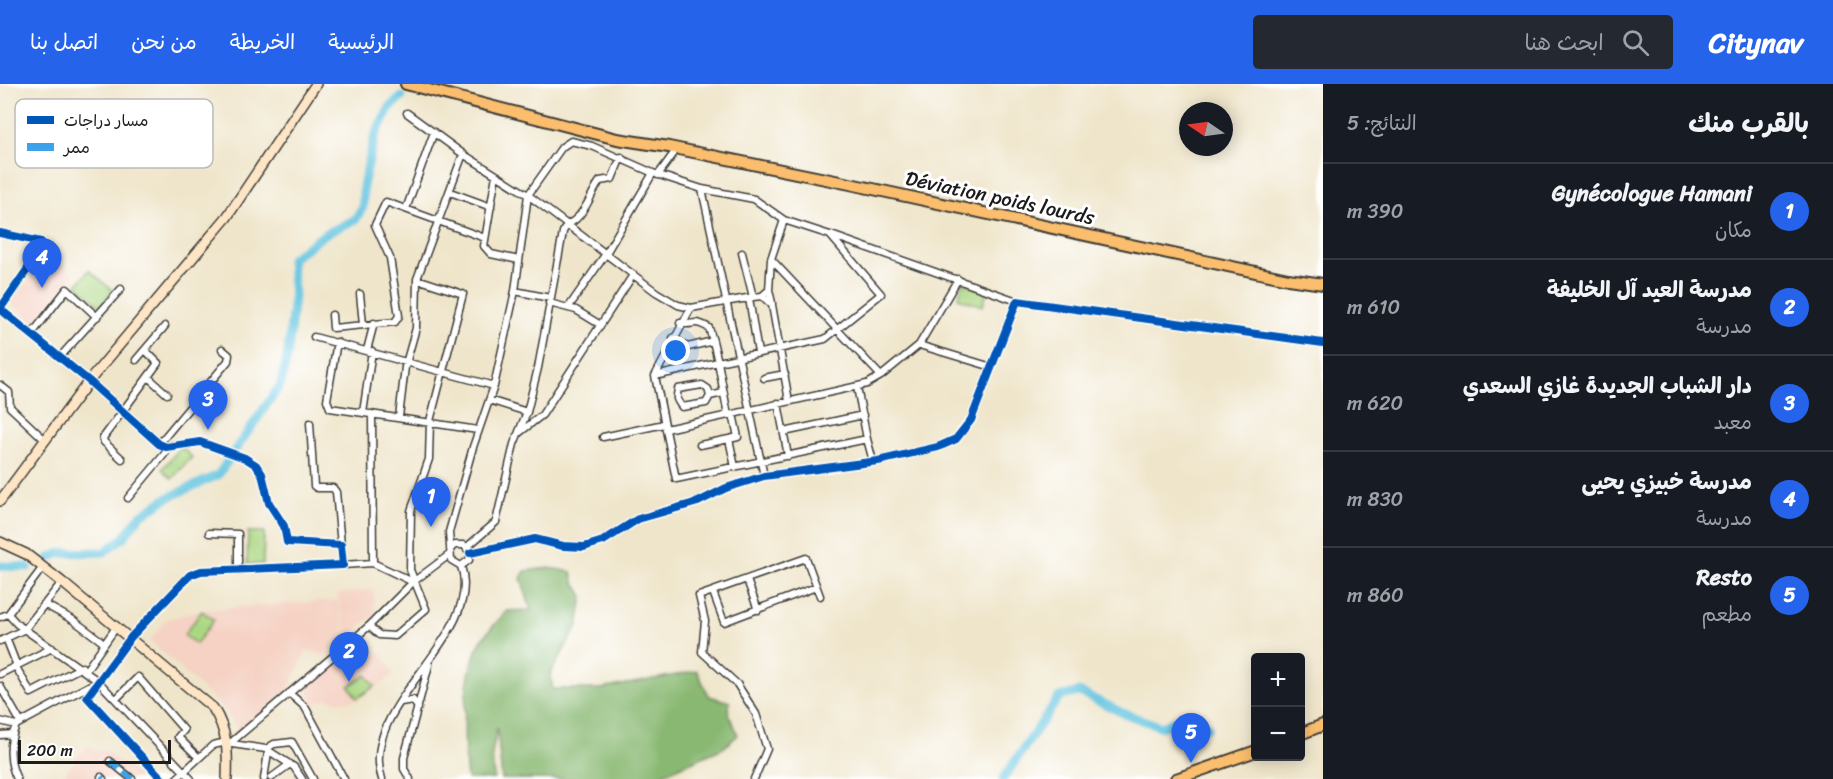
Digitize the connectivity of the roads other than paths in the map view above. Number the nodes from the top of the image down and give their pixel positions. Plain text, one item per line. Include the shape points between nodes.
1 (316, 84) edge
2 (406, 84) edge
3 (432, 84) edge
4 (407, 113) dead end
5 (434, 132) junction
6 (673, 148) junction
7 (463, 154) junction
8 (621, 157) junction
9 (655, 174) junction
10 (496, 175) junction
11 (702, 189) junction
12 (450, 192) junction
13 (528, 195) junction
14 (491, 207) junction
15 (406, 210) junction
16 (784, 220) junction
17 (438, 221) junction
18 (565, 225) junction
19 (0, 233) edge
20 (830, 235) junction
21 (485, 238) junction
22 (742, 253) dead end
23 (605, 255) junction
24 (519, 260) junction
25 (771, 260) junction
26 (633, 275) junction
27 (417, 279) junction
28 (958, 279) junction
29 (1323, 284) edge
30 (121, 289) dead end
31 (769, 290) junction
32 (515, 291) junction
33 (360, 294) dead end
34 (762, 296) junction
35 (751, 297) junction
36 (550, 301) junction
37 (1017, 301) junction
38 (728, 303) junction
39 (772, 305) junction
40 (568, 308) junction
41 (691, 308) junction
42 (332, 315) dead end
43 (97, 316) junction
44 (374, 322) junction
45 (680, 323) junction
46 (363, 324) junction
47 (599, 324) junction
48 (165, 326) dead end
49 (838, 330) junction
50 (31, 335) junction
51 (314, 337) dead end
52 (673, 338) junction
53 (712, 341) junction
54 (337, 342) junction
55 (1323, 343) edge
56 (919, 345) junction
57 (781, 347) junction
58 (222, 349) dead end
59 (145, 350) junction
60 (369, 350) junction
61 (758, 353) junction
62 (60, 357) junction
63 (738, 357) junction
64 (135, 360) dead end
65 (407, 361) junction
66 (718, 362) junction
67 (992, 367) junction
68 (441, 371) junction
69 (785, 374) junction
70 (655, 376) junction
71 (881, 376) junction
72 (148, 377) junction
73 (764, 378) dead end
74 (88, 381) junction
75 (0, 385) edge
76 (494, 386) junction
77 (857, 387) junction
78 (723, 393) junction
79 (167, 394) dead end
80 (710, 396) junction
81 (489, 400) junction
82 (789, 401) junction
83 (778, 404) junction
84 (750, 409) junction
85 (122, 410) junction
86 (527, 412) junction
87 (363, 413) junction
88 (372, 414) junction
89 (730, 414) junction
90 (862, 415) junction
91 (399, 417) junction
92 (430, 421) junction
93 (310, 423) dead end
94 (665, 426) junction
95 (478, 430) junction
96 (784, 432) junction
97 (519, 433) junction
98 (603, 437) dead end
99 (867, 439) junction
100 (45, 440) junction
101 (729, 440) junction
102 (159, 444) junction
103 (172, 445) junction
104 (700, 445) dead end
105 (788, 456) junction
106 (122, 459) dead end
107 (761, 461) junction
108 (873, 461) junction
109 (735, 467) junction
110 (764, 476) junction
111 (128, 498) dead end
112 (0, 501) edge
113 (209, 533) dead end
114 (0, 542) edge
115 (341, 545) junction
116 (469, 550) junction
117 (450, 552) junction
118 (373, 563) junction
119 (343, 565) junction
120 (461, 566) junction
121 (43, 567) junction
122 (238, 570) junction
123 (747, 580) junction
124 (62, 582) junction
125 (413, 582) junction
126 (816, 587) junction
127 (713, 592) junction
128 (820, 596) dead end
129 (44, 604) junction
130 (758, 610) junction
131 (8, 614) junction
132 (0, 617) edge
133 (117, 626) junction
134 (369, 626) junction
135 (25, 629) junction
136 (130, 637) junction
137 (3, 639) edge
138 (104, 643) junction
139 (52, 648) junction
140 (431, 659) junction
141 (17, 667) junction
142 (84, 669) junction
143 (0, 674) edge
144 (98, 681) junction
145 (0, 686) edge
146 (289, 693) junction
147 (116, 699) junction
148 (400, 702) junction
149 (418, 708) junction
150 (0, 721) edge
151 (18, 723) junction
152 (1323, 725) edge
153 (1305, 732) edge
154 (13, 734) junction
155 (0, 735) edge
156 (229, 744) junction
157 (267, 751) junction
158 (1251, 753) edge
159 (199, 758) junction
160 (110, 762) dead end
161 (290, 764) junction
162 (184, 772) junction
163 (130, 778) edge
164 (17, 779) edge
165 (162, 779) edge
166 (176, 779) edge
167 (191, 779) edge
168 (227, 779) edge
169 (269, 779) edge
170 (302, 779) edge
171 (313, 779) edge
172 (345, 779) edge
173 (382, 779) edge
174 (410, 779) edge
175 (754, 779) edge
176 (1176, 779) edge

1 - 74 main road via 227,217
2 - 6 main road, Déviation poids lourds via 617,139
3 - 6 main road, Déviation poids lourds
4 - 5 street
5 - 7 street
5 - 15 street
6 - 9 street
6 - 29 main road, Déviation poids lourds
7 - 10 street
7 - 12 street
8 - 9 street
8 - 13 street via 571,141 562,147
8 - 18 street via 612,179 600,181 586,207
9 - 11 street
9 - 23 street
10 - 13 street
10 - 14 street
11 - 16 street via 754,199
11 - 38 street
12 - 14 street
12 - 17 street
13 - 18 street
13 - 24 street
14 - 21 street
15 - 17 street
15 - 44 street via 386,202 375,225 390,258 399,316 395,322
16 - 20 street
16 - 25 street
17 - 21 street
17 - 27 street
18 - 23 street
18 - 36 street
19 - 50 street via 42,242 40,255 0,309
20 - 28 street
20 - 49 street via 881,294
21 - 24 street via 486,250
22 - 35 street
23 - 26 street
23 - 40 street
24 - 32 street
25 - 31 street
25 - 49 street
26 - 41 street via 678,305
26 - 47 street
27 - 65 street via 416,328
27 - 68 street via 463,294
28 - 37 street
28 - 56 street
30 - 43 street
31 - 34 street
31 - 39 street
32 - 36 street
32 - 76 street
33 - 46 street
34 - 35 street
34 - 39 street
35 - 38 street
35 - 61 street
36 - 40 street
36 - 86 street
37 - 55 street
37 - 67 street
38 - 41 street
38 - 63 street
39 - 57 street
40 - 47 street
41 - 45 street
42 - 46 street via 333,328
43 - 50 street via 68,289
43 - 62 street
44 - 46 street
44 - 60 street
45 - 52 street
45 - 53 street via 695,320 709,328
47 - 97 street via 542,415
48 - 59 street
49 - 57 street via 816,342
49 - 71 street
50 - 62 street
51 - 54 street
52 - 53 street via 688,347
52 - 70 street
53 - 66 street
54 - 60 street
54 - 87 street via 327,404 330,408
56 - 67 street
56 - 71 street
57 - 61 street
57 - 69 street
58 - 102 street via 229,355 228,361
59 - 64 street
59 - 72 street via 158,363
60 - 65 street
60 - 87 street
61 - 63 street
62 - 74 street
63 - 66 street
63 - 84 street
65 - 68 street
65 - 91 street
66 - 70 street
66 - 78 street
67 - 108 street via 971,420 956,439 938,447
68 - 76 street
68 - 92 street
69 - 73 street
69 - 82 street
70 - 94 street
71 - 77 street
72 - 79 street
72 - 85 street
74 - 85 street
74 - 100 main road
75 - 100 street via 9,392 10,407
76 - 81 street
77 - 82 street
77 - 90 street
78 - 80 street
78 - 89 street
80 - 80 street via 706,403 682,407 675,396 678,389 702,385
81 - 86 street
81 - 95 street
82 - 83 street
83 - 84 street
83 - 96 street
84 - 89 street
84 - 107 street
85 - 102 street
85 - 106 street via 103,438
86 - 97 street
87 - 88 street
88 - 91 street
88 - 118 street
89 - 94 street
89 - 101 street via 738,437
90 - 96 street
90 - 99 street
91 - 92 street
92 - 95 street
92 - 125 street via 429,459 411,511
93 - 115 street via 314,486 333,488 336,492
94 - 98 street
94 - 109 street via 676,479
95 - 117 street via 449,532
96 - 105 street
97 - 116 street via 496,522
99 - 105 street
99 - 108 street
100 - 112 main road
101 - 104 street
101 - 109 street
102 - 103 street
103 - 111 street
103 - 115 street via 200,442 256,465 267,498 284,526 287,542
105 - 107 street
107 - 109 street
107 - 110 street
108 - 110 street
110 - 116 street via 698,502 638,519 603,541 584,547 535,539
113 - 122 street via 238,534
114 - 121 main road
115 - 119 street
116 - 117 street via 458,544
116 - 120 street via 469,560
117 - 120 street via 455,564
117 - 125 street
118 - 119 street
118 - 125 street
119 - 122 street
120 - 140 street via 465,579 460,607
121 - 124 main road
121 - 131 street
122 - 136 street via 190,575
123 - 126 street via 806,558
123 - 127 street
123 - 130 street
124 - 129 street
124 - 133 main road
125 - 134 street
125 - 134 street via 426,606 421,615 395,636 379,634
126 - 128 street
126 - 130 street
127 - 130 street via 724,622
127 - 175 street via 699,596 705,621 702,652 737,684 756,714 767,749
129 - 135 street
129 - 138 street
131 - 132 street
131 - 135 street
133 - 136 main road
133 - 138 street
134 - 146 street
135 - 137 street
135 - 139 street
136 - 144 street
136 - 156 main road via 213,708
137 - 141 street
138 - 142 street
139 - 141 street
139 - 142 street
140 - 148 street
140 - 149 street
141 - 142 street via 31,693
141 - 143 street
142 - 144 street
144 - 147 street
144 - 151 street
144 - 165 street via 88,699
145 - 151 street
146 - 156 street
146 - 172 street via 305,707
147 - 159 street via 138,676 184,730 178,737
147 - 162 street
148 - 149 street via 413,700
148 - 173 street via 381,744
149 - 174 street via 404,758 404,769
150 - 151 street
151 - 154 street
152 - 153 main road
154 - 155 street
154 - 164 street via 11,765
156 - 157 street
156 - 159 street via 213,745
156 - 168 main road
157 - 161 street
157 - 169 street
157 - 171 street via 274,744 292,742
158 - 176 main road
159 - 162 street
160 - 163 street
161 - 169 street
161 - 170 street
162 - 166 street
162 - 167 street

